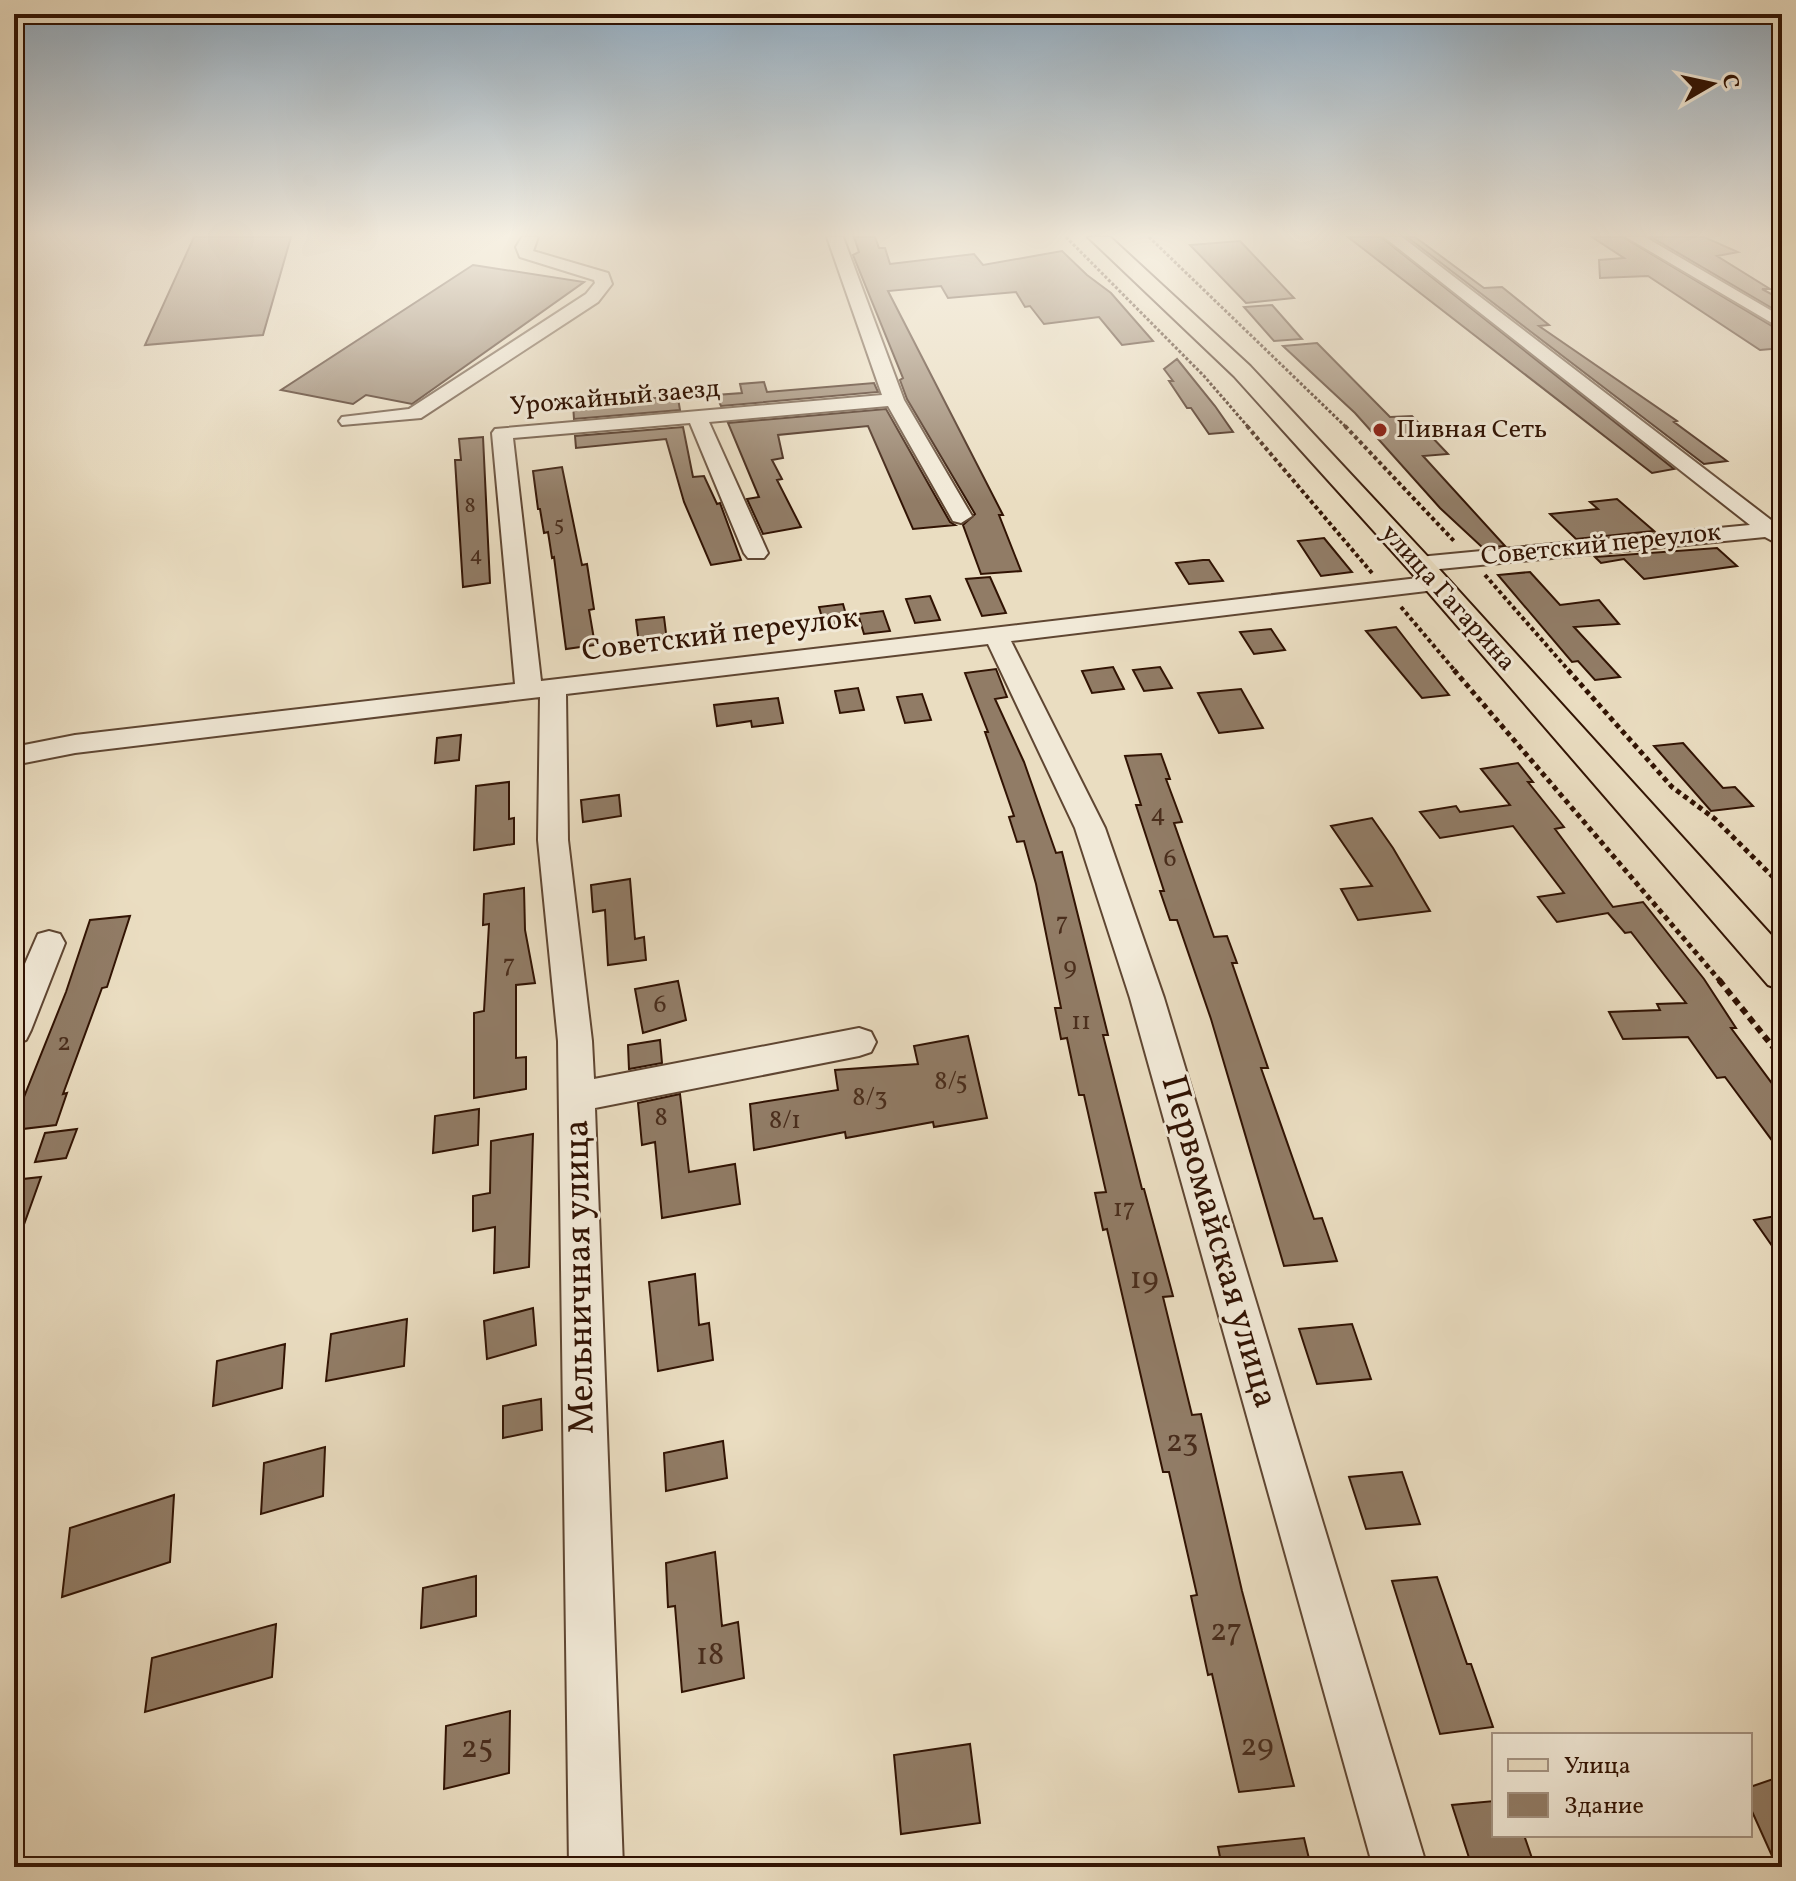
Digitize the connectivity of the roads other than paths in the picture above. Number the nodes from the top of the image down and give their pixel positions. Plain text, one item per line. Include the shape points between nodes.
1 (551, 325) edge
2 (867, 325) edge
3 (1192, 325) edge
4 (1507, 325) edge
5 (894, 400) junction
6 (698, 418) junction
7 (349, 421) dead end
8 (961, 516) dead end
9 (1777, 532) edge
10 (756, 553) dead end
11 (1427, 574) junction
12 (995, 633) junction
13 (541, 690) junction
14 (14, 756) edge
15 (49, 943) dead end
16 (1782, 974) edge
17 (14, 1030) edge
18 (859, 1042) dead end
19 (576, 1097) junction
20 (596, 1867) edge
21 (1400, 1867) edge

1 - 7 street via 414,414
2 - 5 street
3 - 11 main road, улица Гагарина via 1242,371
4 - 9 street
5 - 6 street, Урожайный заезд
5 - 8 street
6 - 10 street
6 - 13 street, Урожайный заезд via 502,433
9 - 11 street, Советский переулок
11 - 12 street, Советский переулок via 1385,589
11 - 16 main road, улица Гагарина
12 - 13 street, Советский переулок
12 - 21 street, Первомайская улица via 1090,828 1147,998
13 - 14 street, Советский переулок via 75,744
13 - 19 street, Мельничная улица
15 - 17 street
18 - 19 street
19 - 20 street, Мельничная улица

